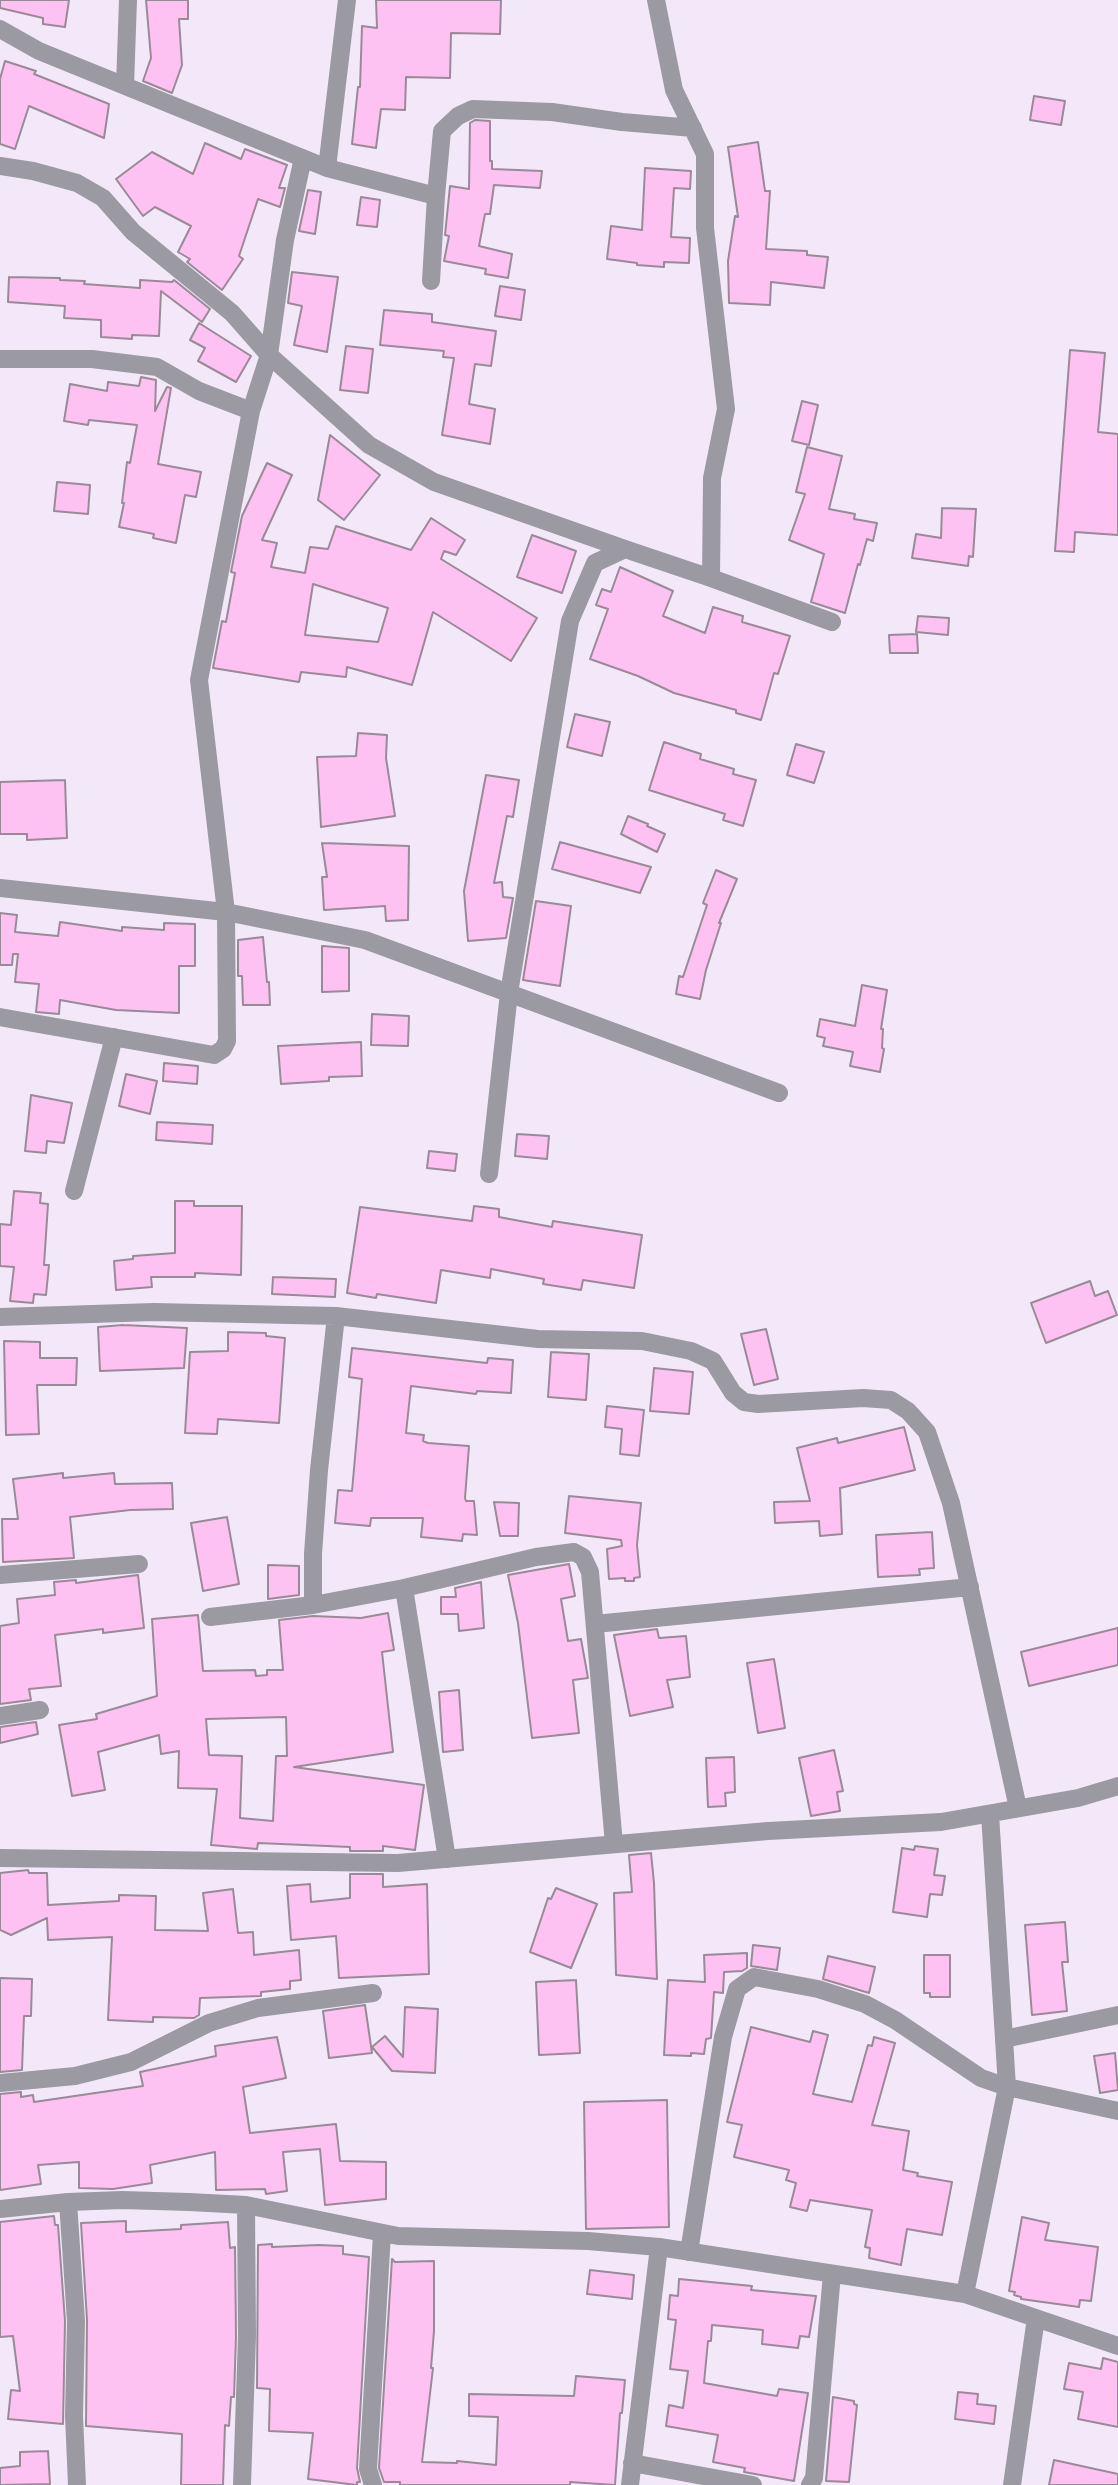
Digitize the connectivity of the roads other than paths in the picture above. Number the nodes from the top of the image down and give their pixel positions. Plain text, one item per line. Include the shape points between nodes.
1 (128, 0) edge
2 (347, 0) edge
3 (656, 0) edge
4 (0, 29) edge
5 (125, 86) junction
6 (693, 128) junction
7 (303, 158) junction
8 (0, 166) edge
9 (327, 168) junction
10 (436, 196) junction
11 (431, 281) dead end
12 (270, 355) junction
13 (0, 359) edge
14 (251, 411) junction
15 (625, 549) junction
16 (711, 578) junction
17 (832, 622) dead end
18 (0, 888) edge
19 (226, 912) junction
20 (509, 993) junction
21 (0, 1017) edge
22 (114, 1037) junction
23 (779, 1093) dead end
24 (489, 1174) dead end
25 (74, 1191) dead end
26 (336, 1316) junction
27 (0, 1317) edge
28 (139, 1564) dead end
29 (0, 1575) edge
30 (404, 1587) junction
31 (970, 1587) junction
32 (313, 1605) junction
33 (210, 1617) dead end
34 (595, 1624) junction
35 (40, 1710) dead end
36 (0, 1716) edge
37 (1118, 1786) edge
38 (1018, 1808) junction
39 (990, 1814) junction
40 (614, 1844) junction
41 (0, 1858) edge
42 (447, 1859) junction
43 (373, 1993) dead end
44 (1118, 2015) edge
45 (1004, 2039) junction
46 (0, 2083) edge
47 (1007, 2087) junction
48 (1118, 2111) edge
49 (68, 2202) junction
50 (246, 2205) junction
51 (0, 2209) edge
52 (382, 2234) junction
53 (659, 2247) junction
54 (689, 2252) junction
55 (832, 2274) junction
56 (965, 2294) junction
57 (1036, 2318) junction
58 (1118, 2346) edge
59 (632, 2463) junction
60 (77, 2485) edge
61 (242, 2485) edge
62 (373, 2485) edge
63 (629, 2485) edge
64 (752, 2485) edge
65 (810, 2485) edge
66 (1012, 2485) edge

1 - 5 street
2 - 9 street
3 - 6 street via 674,90
4 - 5 street via 39,51
5 - 7 street
6 - 10 street via 552,112 473,109 442,131
6 - 16 street via 705,154 705,228 726,408 712,478
7 - 9 street
7 - 12 street via 285,240
8 - 12 street via 77,183 103,198 133,232 232,313
9 - 10 street
10 - 11 street
12 - 14 street
12 - 15 street via 369,445 434,482
13 - 14 street via 92,359 157,367 199,391
14 - 19 street via 198,680
15 - 16 street
15 - 20 street via 594,564 570,621
16 - 17 street
18 - 19 street
19 - 20 street via 365,940
19 - 22 street via 227,1041 223,1049 214,1055
20 - 23 street
20 - 24 street
21 - 22 street
22 - 25 street
26 - 27 street via 154,1312
26 - 31 street via 538,1339 642,1341 691,1351 713,1361 744,1402 891,1400 927,1432 951,1503
26 - 32 street via 318,1470
28 - 29 street
30 - 32 street
30 - 34 street via 536,1556 574,1552 583,1557 590,1572
30 - 42 street
31 - 34 street
31 - 38 street
32 - 33 street
34 - 40 street
35 - 36 street
37 - 38 street
38 - 39 street
39 - 40 street via 940,1822
39 - 45 street
40 - 42 street
41 - 42 street via 398,1863
43 - 46 street via 258,2008 209,2023 131,2062 75,2076
44 - 45 street
45 - 47 street
47 - 48 street
47 - 54 street via 981,2078 865,2004 754,1977 737,1989 723,2037
47 - 56 street
49 - 50 street
49 - 51 street
49 - 60 street via 76,2321
50 - 52 street
50 - 61 street
52 - 53 street
52 - 62 street via 368,2469
53 - 54 street
53 - 59 street
54 - 55 street
55 - 56 street
55 - 65 street
56 - 57 street
57 - 58 street
57 - 66 street
59 - 63 street
59 - 64 street

